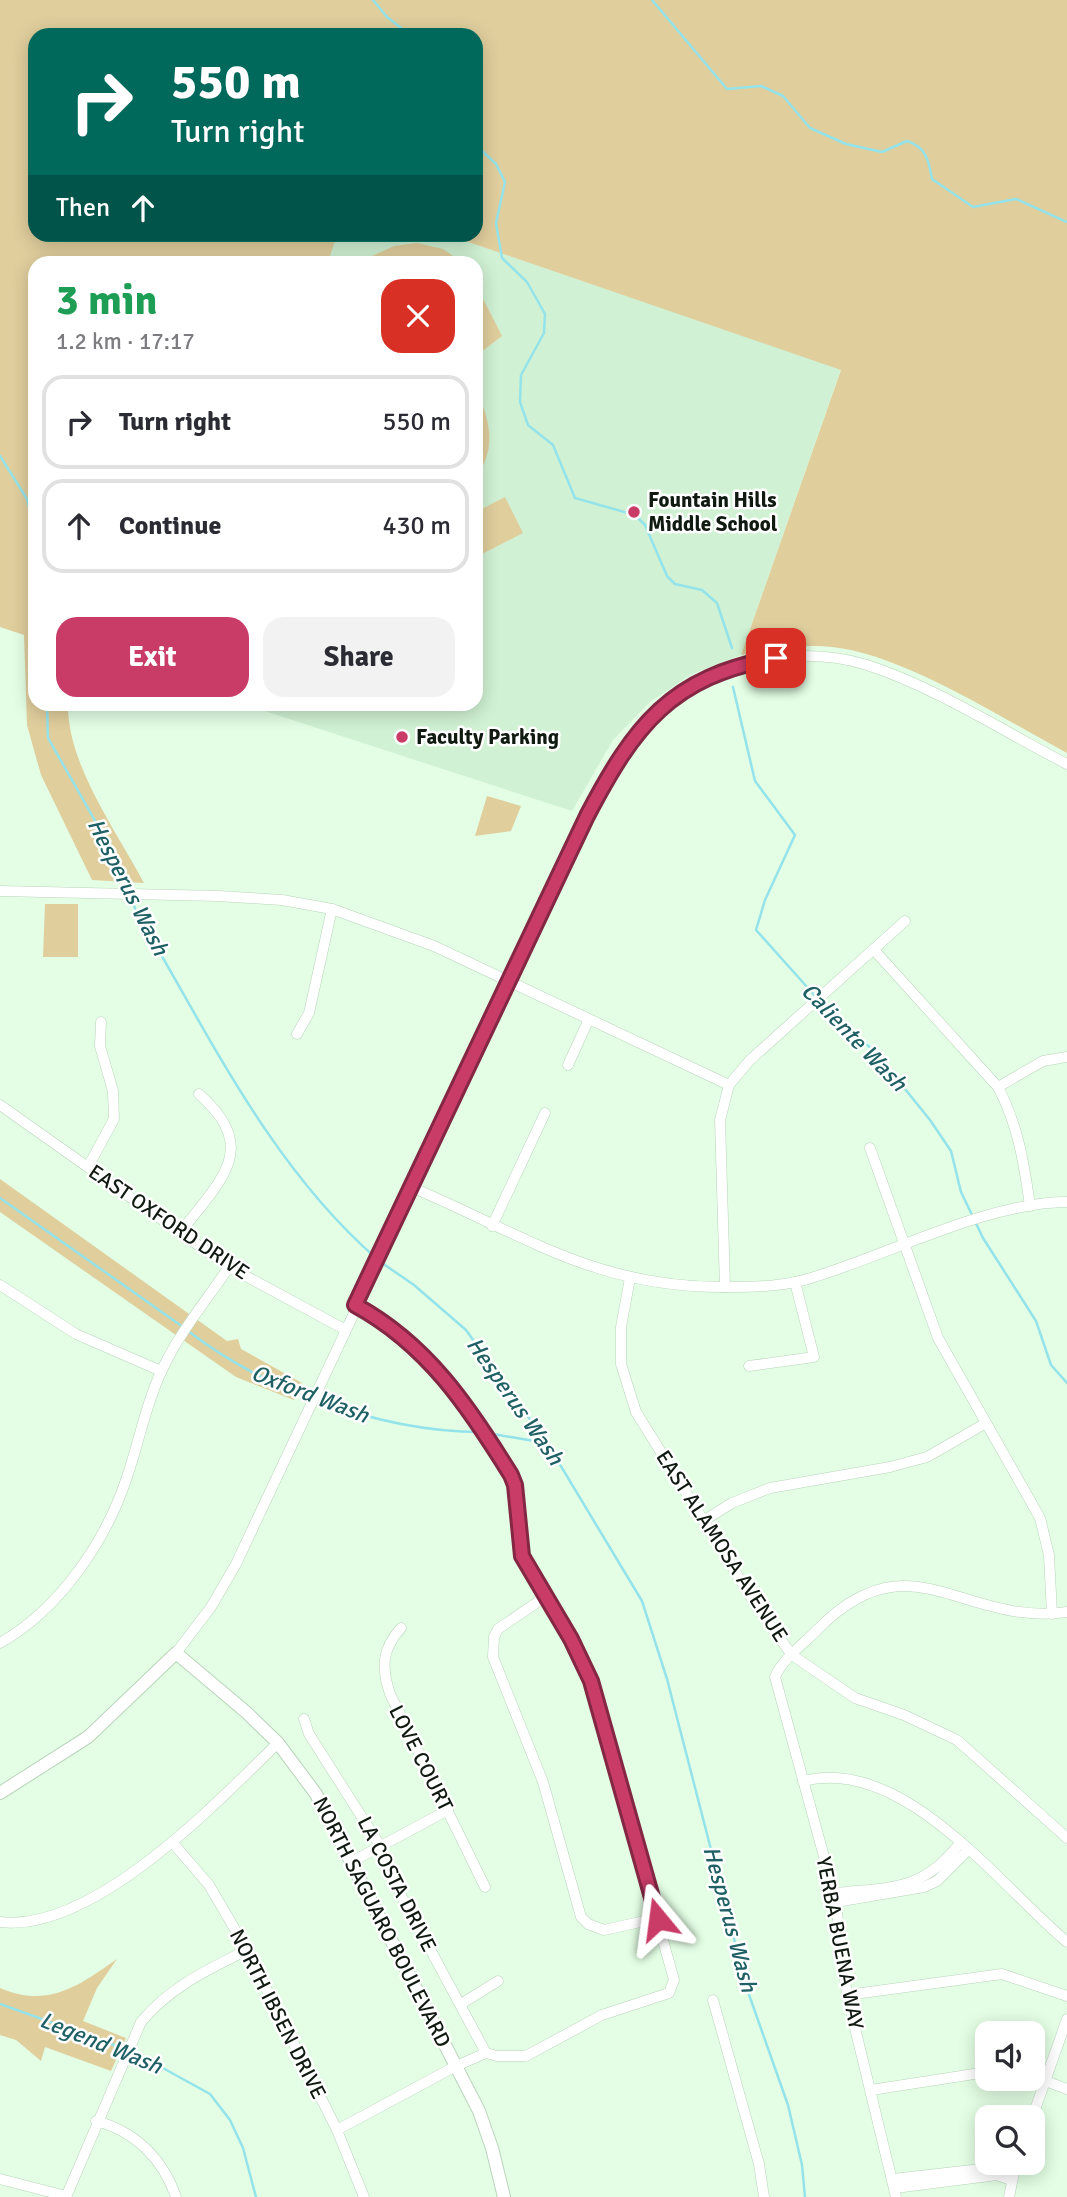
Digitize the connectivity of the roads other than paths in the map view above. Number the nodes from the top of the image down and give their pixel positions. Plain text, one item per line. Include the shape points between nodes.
1 (1067, 764) edge
2 (0, 891) edge
3 (332, 909) junction
4 (905, 920) dead end
5 (874, 950) junction
6 (509, 982) junction
7 (589, 1019) junction
8 (101, 1022) dead end
9 (297, 1034) dead end
10 (1067, 1057) edge
11 (568, 1065) dead end
12 (729, 1084) junction
13 (998, 1087) junction
14 (199, 1094) dead end
15 (0, 1105) edge
16 (545, 1112) dead end
17 (870, 1148) dead end
18 (88, 1167) junction
19 (411, 1187) junction
20 (1067, 1202) edge
21 (1030, 1206) junction
22 (492, 1226) junction
23 (181, 1232) junction
24 (903, 1247) junction
25 (229, 1267) junction
26 (630, 1278) junction
27 (795, 1282) junction
28 (0, 1285) edge
29 (725, 1287) junction
30 (355, 1305) junction
31 (344, 1329) junction
32 (749, 1366) dead end
33 (161, 1371) junction
34 (986, 1423) junction
35 (704, 1521) junction
36 (545, 1597) junction
37 (1067, 1612) edge
38 (1052, 1614) junction
39 (401, 1628) dead end
40 (0, 1643) edge
41 (176, 1653) junction
42 (792, 1655) junction
43 (304, 1719) dead end
44 (278, 1743) junction
45 (803, 1782) junction
46 (0, 1793) edge
47 (448, 1811) junction
48 (1067, 1838) edge
49 (172, 1842) junction
50 (379, 1844) junction
51 (964, 1847) junction
52 (353, 1861) junction
53 (485, 1887) dead end
54 (835, 1898) junction
55 (658, 1919) junction
56 (0, 1922) edge
57 (1067, 1942) edge
58 (247, 1950) junction
59 (498, 1980) dead end
60 (847, 1995) junction
61 (1067, 1996) edge
62 (713, 2000) dead end
63 (460, 2004) junction
64 (1067, 2019) edge
65 (486, 2053) junction
66 (456, 2066) junction
67 (975, 2074) edge
68 (1046, 2081) junction
69 (1067, 2089) edge
70 (871, 2090) junction
71 (1037, 2105) edge
72 (96, 2121) junction
73 (337, 2130) junction
74 (997, 2175) edge
75 (1013, 2175) edge
76 (0, 2179) edge
77 (895, 2188) edge
78 (66, 2196) edge
79 (176, 2197) edge
80 (364, 2197) edge
81 (504, 2197) edge
82 (764, 2197) edge
83 (1009, 2197) edge

1 - 6 street via 890,673 841,658 776,658 718,673 674,697 639,728 591,810
2 - 3 street via 218,896
3 - 6 street via 434,946
3 - 9 street via 309,1013
4 - 5 street
5 - 12 street
5 - 13 street
6 - 7 street
6 - 19 street
7 - 11 street
7 - 12 street
8 - 18 street via 100,1046 114,1091 114,1119
10 - 13 street via 1043,1061
12 - 29 street via 719,1132
13 - 21 street via 1021,1144
14 - 23 street via 219,1111 228,1127 231,1153 226,1170
15 - 18 street, EAST OXFORD DRIVE
16 - 22 street
17 - 24 street
18 - 23 street, EAST OXFORD DRIVE
19 - 22 street
19 - 30 street
20 - 21 street
21 - 24 street via 1004,1210
22 - 26 street via 563,1258
23 - 25 street, EAST OXFORD DRIVE
24 - 27 street
24 - 34 street via 938,1338
25 - 31 street, EAST OXFORD DRIVE
25 - 33 street
26 - 29 street via 678,1287
26 - 35 street, EAST ALAMOSA AVENUE via 620,1345 626,1387 636,1412
27 - 29 street
27 - 32 street via 814,1357
28 - 33 street via 76,1334
30 - 31 street
30 - 36 street via 400,1332 456,1390 511,1475 519,1546
31 - 41 street via 236,1564
33 - 40 street via 127,1477 104,1529 64,1590
34 - 35 street via 928,1457 770,1488 732,1503
34 - 38 street via 1040,1518 1049,1555
35 - 42 street, EAST ALAMOSA AVENUE
36 - 55 street via 591,1681
36 - 55 street via 498,1629 493,1657 543,1782 575,1905 588,1924 604,1930
37 - 38 street, YERBA BUENA WAY
38 - 42 street, YERBA BUENA WAY via 1006,1612 922,1587 885,1586 845,1604
39 - 47 street, LOVE COURT via 386,1648 386,1681
41 - 44 main road, NORTH SAGUARO BOULEVARD
41 - 46 main road via 88,1737
42 - 45 street, YERBA BUENA WAY via 778,1670 775,1682
42 - 48 street, EAST ALAMOSA AVENUE via 855,1698 904,1714 957,1740
43 - 50 street, LA COSTA DRIVE
44 - 49 street
44 - 52 main road, NORTH SAGUARO BOULEVARD via 316,1794
45 - 51 street via 835,1777 880,1789 917,1808
45 - 54 street, YERBA BUENA WAY
47 - 50 street
47 - 53 street, LOVE COURT
49 - 56 street via 117,1884 50,1916 22,1924
49 - 58 street, NORTH IBSEN DRIVE via 209,1885
50 - 52 street
50 - 63 street, LA COSTA DRIVE
51 - 54 street via 920,1880
51 - 57 street
52 - 66 main road, NORTH SAGUARO BOULEVARD
54 - 60 street, YERBA BUENA WAY
55 - 65 street via 673,1972 672,1989 664,1996 602,2015 526,2056
58 - 72 street via 159,2000 141,2022
58 - 73 street, NORTH IBSEN DRIVE
59 - 63 street
60 - 61 street via 1002,1974
60 - 70 street, YERBA BUENA WAY
62 - 82 street
63 - 65 street, LA COSTA DRIVE
64 - 68 street
65 - 66 street
66 - 73 street
66 - 81 main road, NORTH SAGUARO BOULEVARD via 488,2136
67 - 70 street
68 - 69 street
68 - 71 street
70 - 77 street, YERBA BUENA WAY
72 - 78 street
72 - 79 street via 121,2130 150,2151
73 - 80 street, NORTH IBSEN DRIVE
74 - 77 street
75 - 83 street
76 - 78 street

